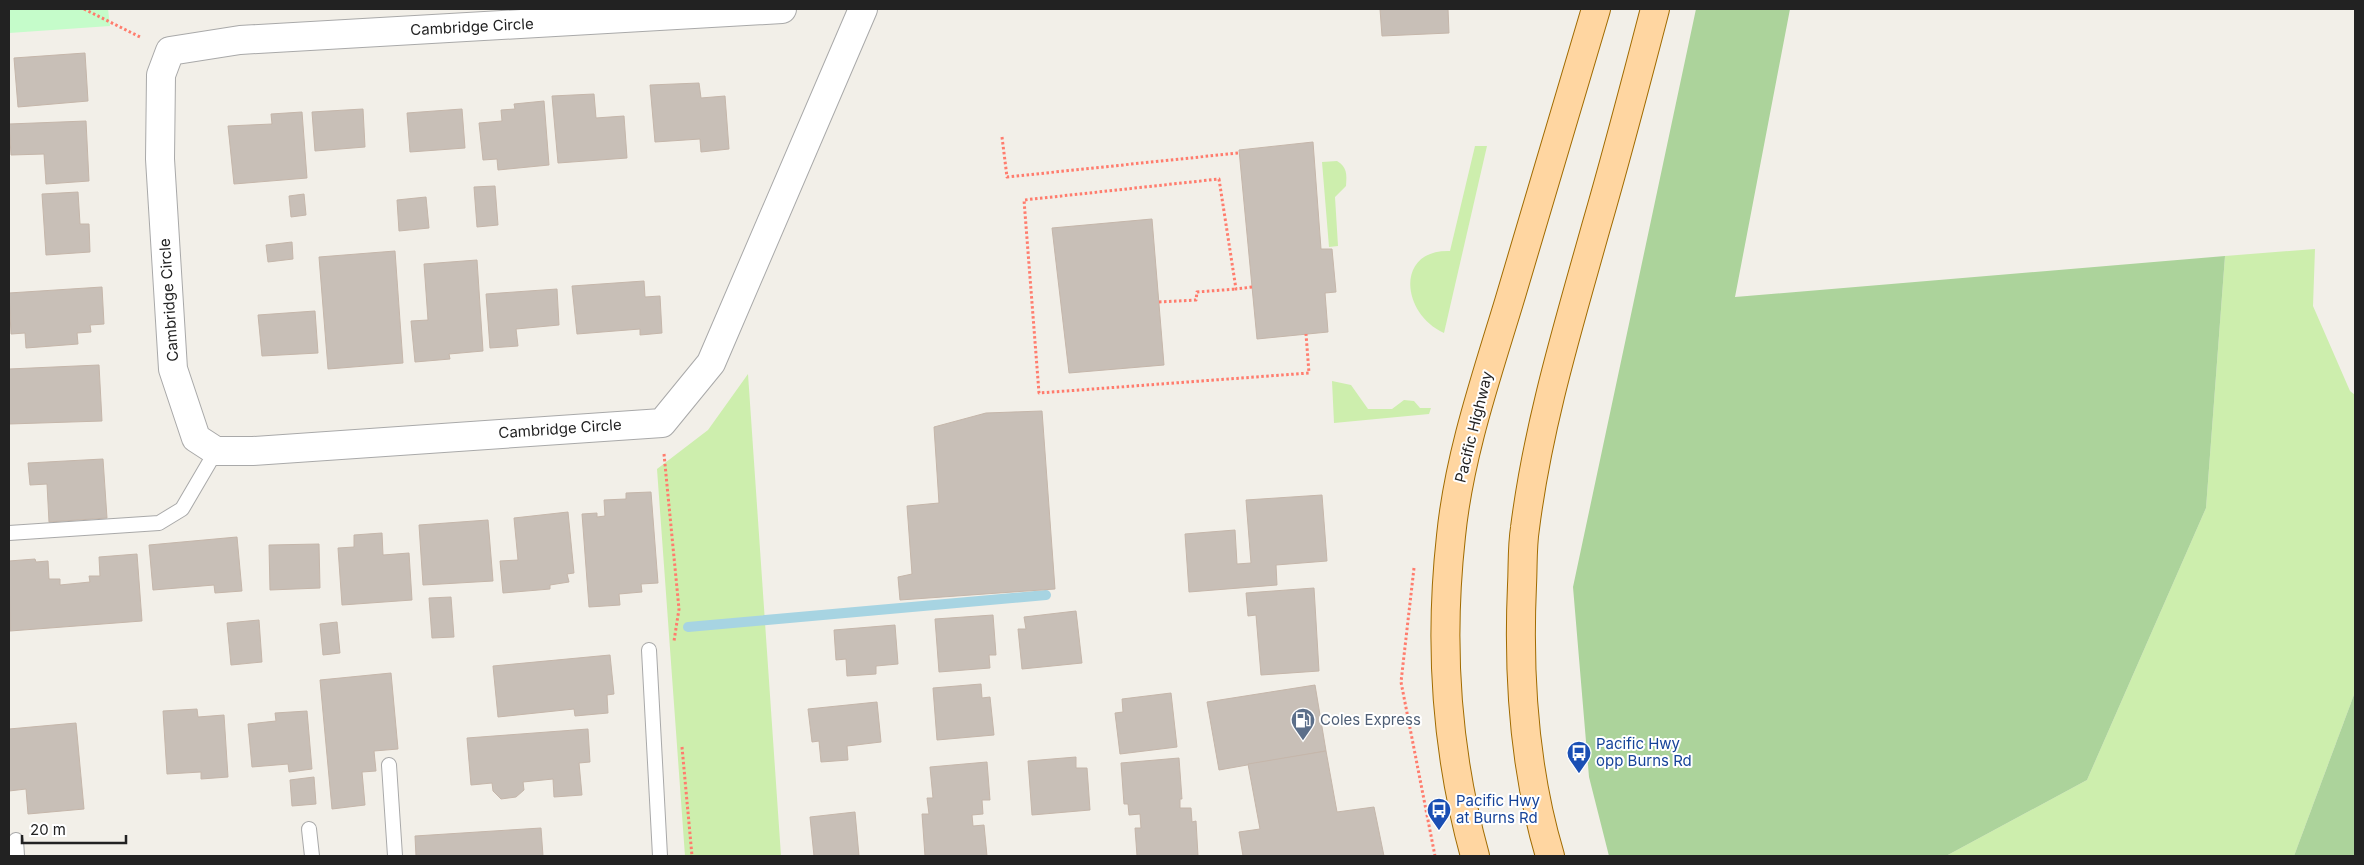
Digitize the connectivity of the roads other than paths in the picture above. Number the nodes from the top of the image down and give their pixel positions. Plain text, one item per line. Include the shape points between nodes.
1 (782, 9) edge
2 (863, 9) edge
3 (1596, 9) edge
4 (1655, 9) edge
5 (216, 451) junction
6 (9, 533) edge
7 (649, 650) dead end
8 (389, 764) dead end
9 (309, 829) dead end
10 (16, 840) dead end
11 (17, 856) edge
12 (312, 856) edge
13 (394, 856) edge
14 (660, 856) edge
15 (1475, 856) edge
16 (1550, 856) edge

1 - 5 street, Cambridge Circle via 240,40 170,51 160,75 160,159 173,369 196,438
2 - 5 street, Cambridge Circle via 711,363 662,423
3 - 15 main road, Pacific Highway via 1484,382 1451,534 1444,638 1446,689 1458,784
4 - 16 main road via 1552,381 1524,530 1520,654 1523,697 1532,774
5 - 6 lane via 182,509 159,523
7 - 14 lane
8 - 13 lane
9 - 12 lane
10 - 11 lane

